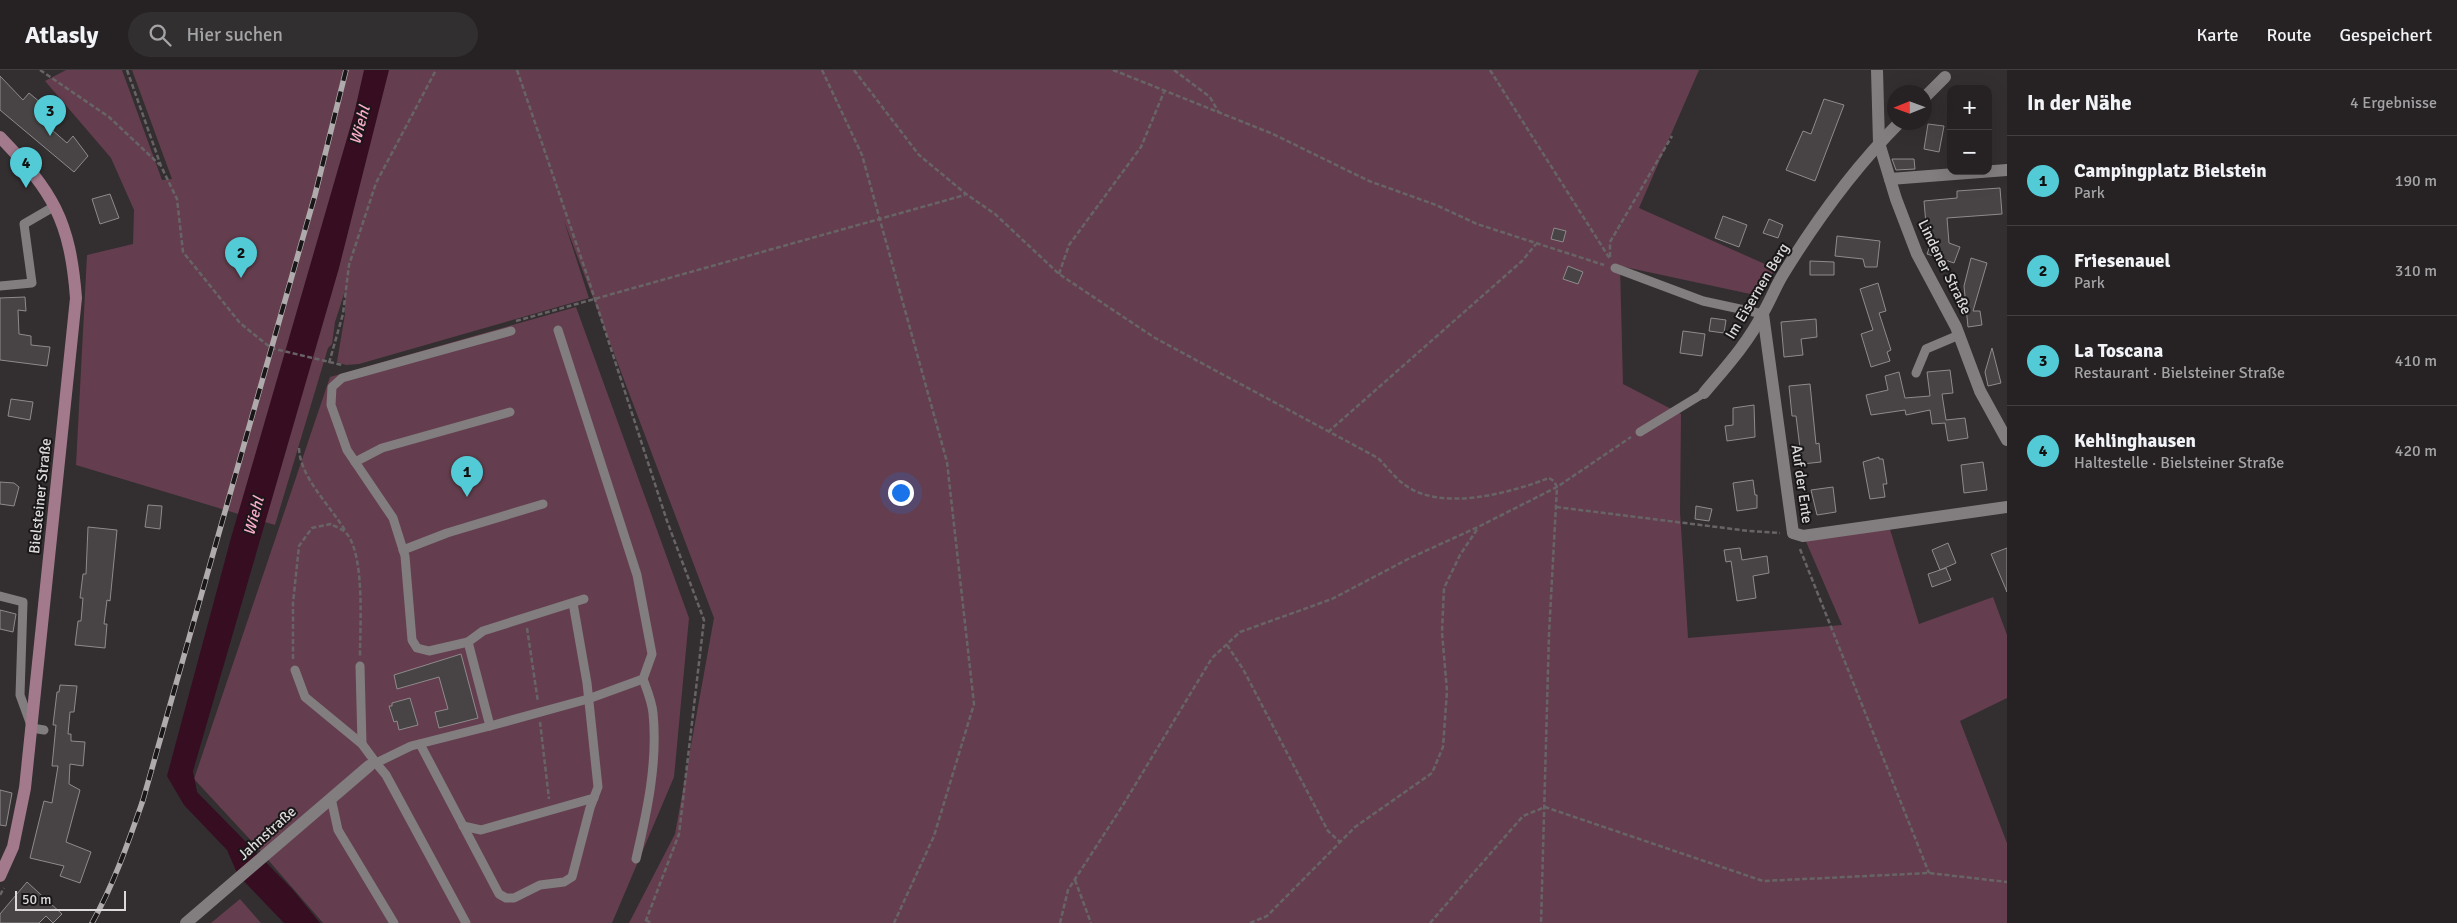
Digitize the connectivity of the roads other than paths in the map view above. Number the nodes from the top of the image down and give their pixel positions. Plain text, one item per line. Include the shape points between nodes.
1 (1877, 70) edge
2 (1945, 77) dead end
3 (1932, 90) edge
4 (1892, 130) edge
5 (0, 137) edge
6 (1879, 144) junction
7 (2007, 170) edge
8 (1890, 179) junction
9 (56, 206) junction
10 (1615, 268) road end
11 (0, 286) edge
12 (1763, 314) junction
13 (558, 330) dead end
14 (511, 331) dead end
15 (1960, 335) junction
16 (1916, 373) dead end
17 (1704, 393) joint
18 (510, 412) dead end
19 (1640, 432) road end
20 (2007, 440) edge
21 (355, 462) junction
22 (543, 504) dead end
23 (2007, 507) edge
24 (403, 550) junction
25 (0, 596) edge
26 (584, 599) dead end
27 (573, 603) junction
28 (468, 642) junction
29 (360, 666) road end
30 (295, 670) road end
31 (643, 679) junction
32 (588, 699) junction
33 (490, 726) junction
34 (38, 729) junction
35 (362, 744) junction
36 (420, 744) junction
37 (373, 764) junction
38 (332, 798) junction
39 (594, 798) junction
40 (463, 826) junction
41 (636, 859) dead end
42 (0, 876) edge
43 (186, 923) edge
44 (394, 923) edge
45 (466, 923) edge

1 - 6 street, Lindener Straße
2 - 3 street
4 - 6 street, Im Eisernen Berg
5 - 9 main road, Bielsteiner Straße via 28,166
6 - 8 street, Lindener Straße
6 - 12 street, Im Eisernen Berg via 1849,180 1783,274
7 - 8 street
8 - 15 street, Lindener Straße via 1917,254
9 - 11 lane via 24,224 32,283
9 - 34 main road, Bielsteiner Straße via 74,260 76,298
10 - 12 lane via 1703,301
12 - 17 street, Im Eisernen Berg via 1739,351
12 - 23 street, Auf der Ente via 1793,533 1802,536
13 - 31 lane via 637,575 652,654
14 - 21 lane via 342,378 332,386 331,404 347,450
15 - 16 lane via 1926,349
15 - 20 street, Lindener Straße via 1980,391
17 - 19 lane, Im Eisernen Berg
18 - 21 lane via 382,448
21 - 24 lane via 393,518
22 - 24 lane
24 - 28 lane via 412,640 417,648 429,651
25 - 34 lane via 23,602 20,695
26 - 27 lane
27 - 28 lane via 483,631
27 - 32 lane
28 - 33 lane
29 - 35 lane
30 - 35 lane via 305,697
31 - 32 lane
31 - 41 lane via 653,712 652,770
32 - 33 lane
32 - 39 lane via 598,787
33 - 36 lane
34 - 42 main road, Bielsteiner Straße via 13,847
35 - 37 lane
36 - 37 lane
36 - 40 lane
37 - 38 street, Jahnstraße
37 - 45 lane via 386,776
38 - 43 street, Jahnstraße
38 - 44 lane via 338,830
39 - 40 lane via 481,830
39 - 40 lane via 572,876 564,882 540,885 514,898 499,894

